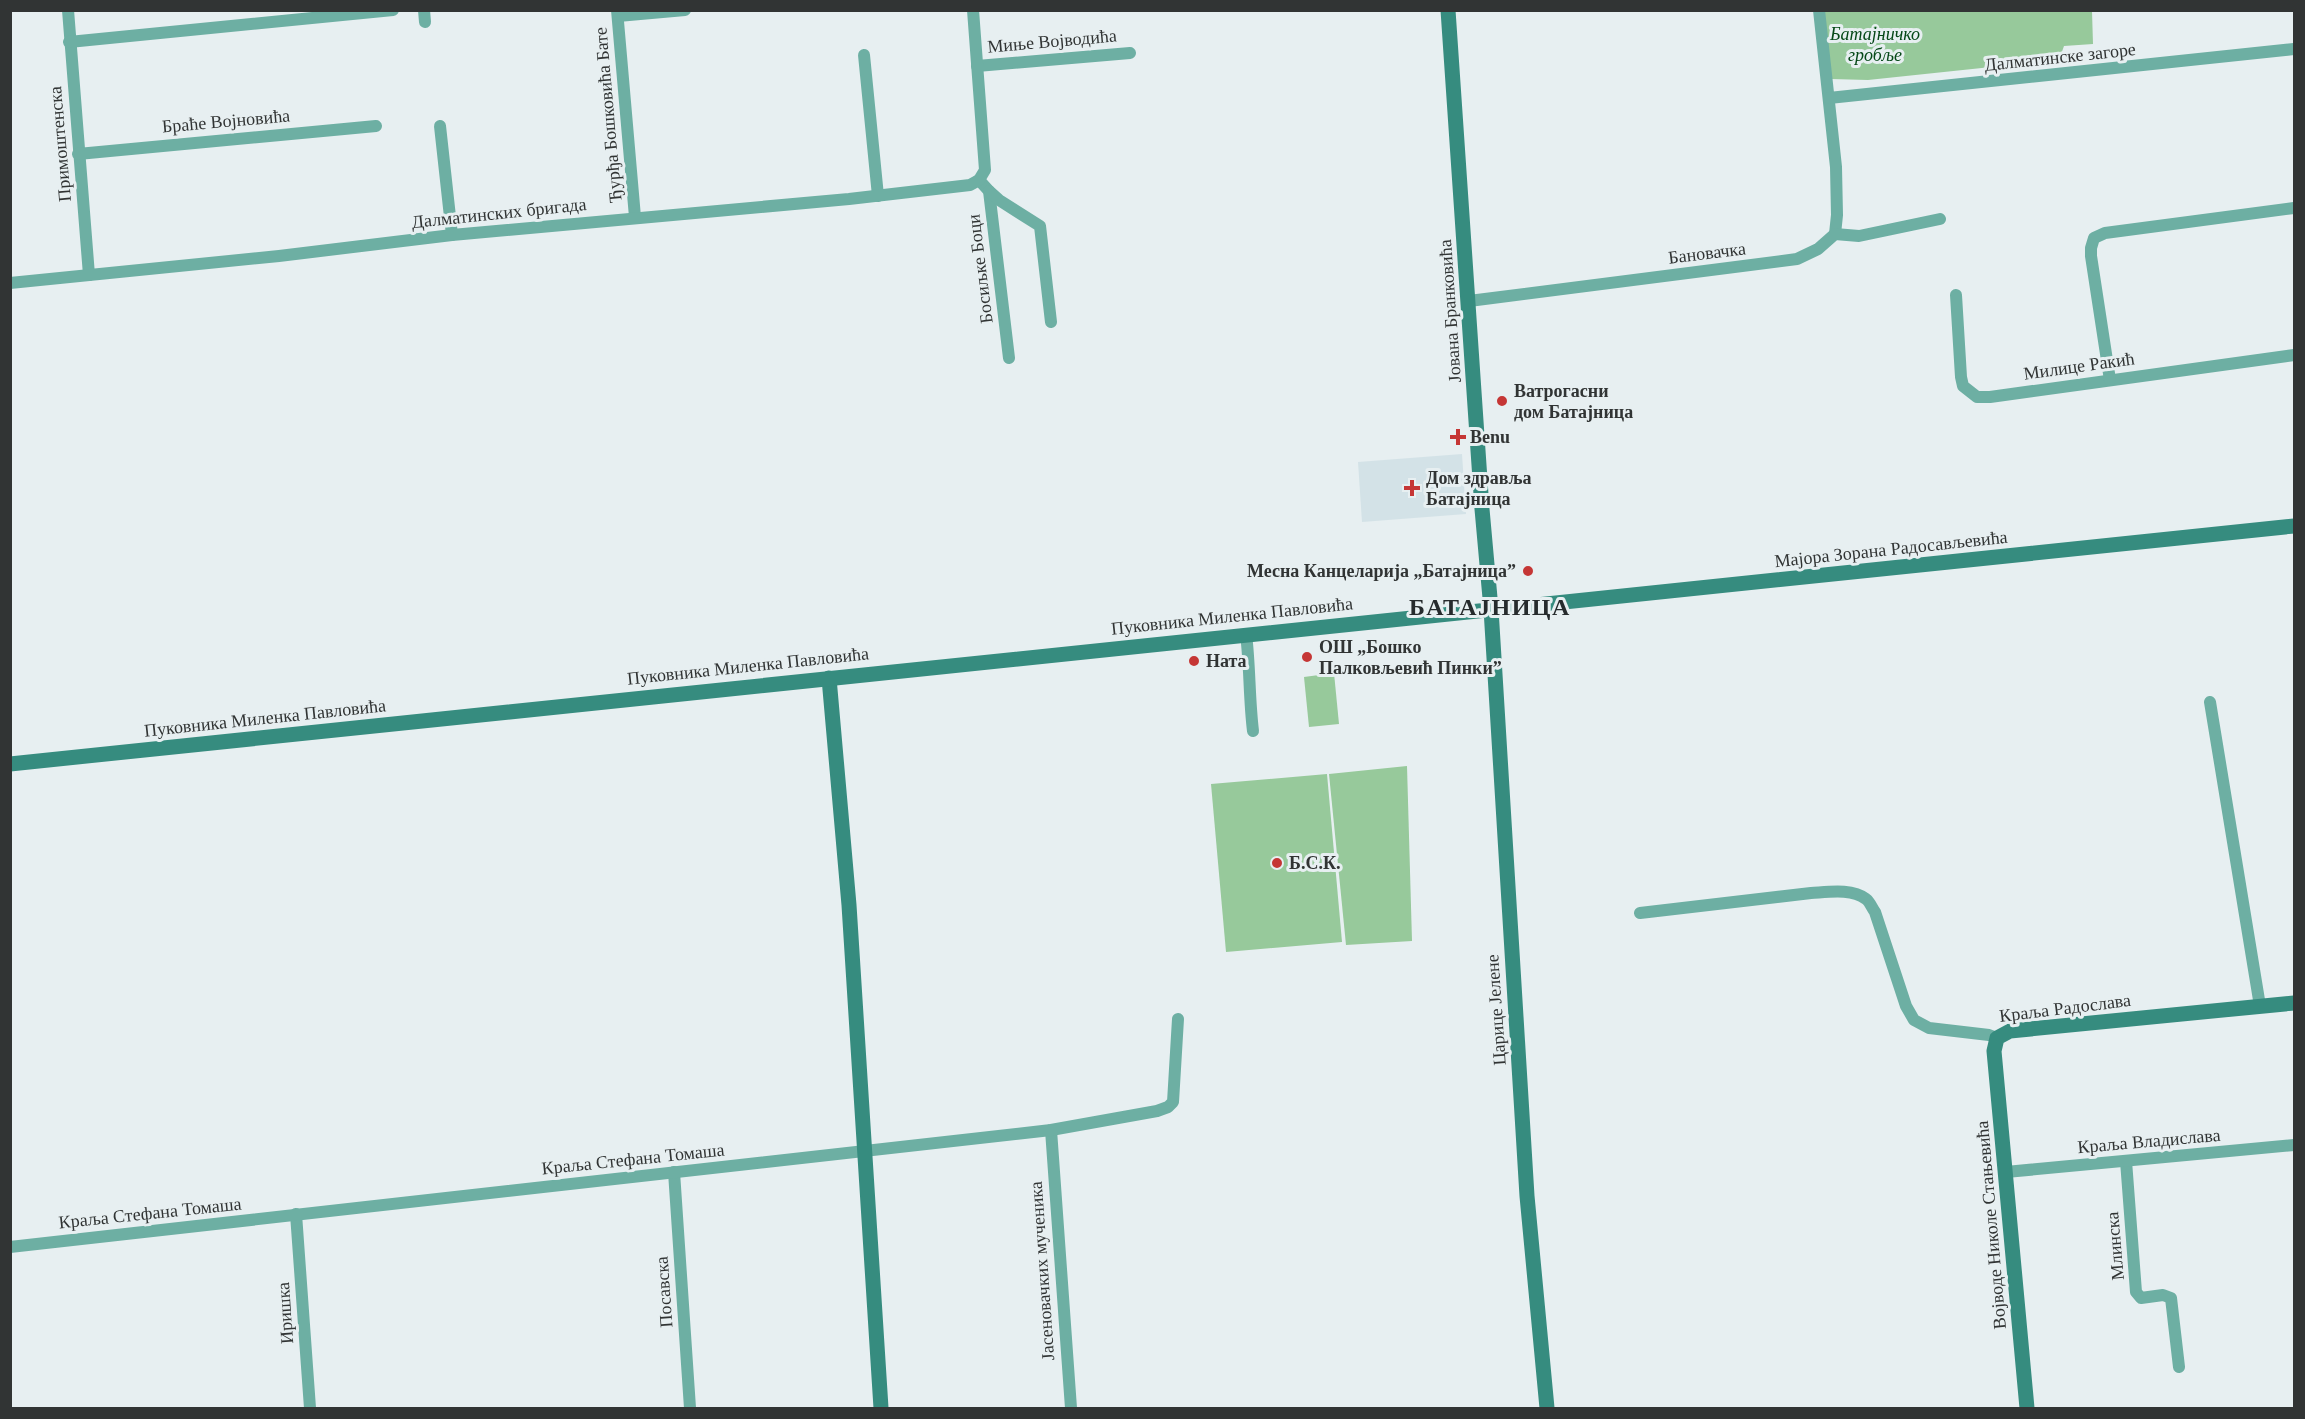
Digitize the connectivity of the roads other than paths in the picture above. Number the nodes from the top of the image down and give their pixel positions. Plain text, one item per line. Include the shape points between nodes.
1 (68, 10) edge
2 (393, 10) edge
3 (685, 10) edge
4 (973, 10) edge
5 (1448, 10) edge
6 (1819, 10) edge
7 (617, 13) edge
8 (69, 42) junction
9 (2295, 50) edge
10 (1130, 52) dead end
11 (864, 55) dead end
12 (977, 66) junction
13 (1829, 98) junction
14 (376, 126) dead end
15 (440, 126) dead end
16 (78, 154) junction
17 (982, 175) junction
18 (989, 191) junction
19 (878, 196) junction
20 (2295, 208) edge
21 (636, 217) junction
22 (1940, 219) dead end
23 (1835, 234) junction
24 (452, 235) junction
25 (89, 275) junction
26 (10, 283) edge
27 (1956, 295) dead end
28 (1469, 301) junction
29 (1051, 322) dead end
30 (2295, 355) edge
31 (1009, 358) dead end
32 (2110, 380) junction
33 (2295, 526) edge
34 (1491, 609) junction
35 (1246, 634) junction
36 (829, 678) junction
37 (2210, 702) dead end
38 (1253, 731) dead end
39 (10, 764) edge
40 (1640, 913) dead end
41 (2295, 1003) edge
42 (2260, 1006) junction
43 (1178, 1019) dead end
44 (1997, 1038) junction
45 (1051, 1130) junction
46 (2295, 1145) edge
47 (866, 1152) junction
48 (2126, 1161) junction
49 (674, 1172) junction
50 (2006, 1172) junction
51 (296, 1214) junction
52 (10, 1247) edge
53 (2179, 1367) dead end
54 (310, 1408) edge
55 (690, 1408) edge
56 (881, 1408) edge
57 (1071, 1408) edge
58 (1547, 1408) edge
59 (2027, 1408) edge

1 - 8 street, Примоштенска
2 - 8 street
3 - 7 street
4 - 12 street
5 - 28 main road, Јована Бранковића
6 - 13 street
7 - 21 street, Ђурђа Бошковића Бате
8 - 16 street, Примоштенска
9 - 13 street, Далматинске загоре
10 - 12 street, Миње Војводића
11 - 19 street
12 - 17 street
13 - 23 street via 1836,168
14 - 16 street, Браће Војновића
15 - 24 street
16 - 25 street, Примоштенска
17 - 18 street, Босиљке Боци
17 - 19 street, Далматинских бригада via 970,185
18 - 29 street via 1040,226
18 - 31 street, Босиљке Боци
19 - 21 street, Далматинских бригада
20 - 32 street via 2105,233 2094,238 2091,256
21 - 24 street, Далматинских бригада
22 - 23 street via 1859,236
23 - 28 street, Бановачка via 1818,249 1797,259
24 - 25 street, Далматинских бригада
25 - 26 street, Далматинских бригада
27 - 32 street, Милице Ракић via 1961,377 1963,386 1977,397
28 - 34 main road, Јована Бранковића
30 - 32 street, Милице Ракић
33 - 34 main road, Мајора Зорана Радосављевића
34 - 35 main road, Пуковника Миленка Павловића
34 - 58 main road, Царице Јелене via 1527,1196
35 - 36 main road, Пуковника Миленка Павловића
35 - 38 street
36 - 39 main road, Пуковника Миленка Павловића
36 - 47 main road
37 - 42 street
40 - 44 street, Краља Радослава via 1811,893 1856,894 1867,899 1875,912 1914,1020 1929,1028
41 - 42 main road, Краља Радослава
42 - 44 main road, Краља Радослава via 2010,1031
43 - 45 street, Краља Стефана Томаша via 1175,1093 1168,1107
44 - 50 main road, Војводе Николе Стањевића via 1994,1051
45 - 47 street, Краља Стефана Томаша
45 - 57 street, Јасеновачких мученика
46 - 48 street, Краља Владислава
47 - 49 street, Краља Стефана Томаша
47 - 56 main road
48 - 50 street, Краља Владислава
48 - 53 street, Млинска via 2136,1292 2141,1298 2171,1298
49 - 51 street, Краља Стефана Томаша
49 - 55 street, Посавска
50 - 59 main road, Војводе Николе Стањевића
51 - 52 street, Краља Стефана Томаша
51 - 54 street, Иришка

